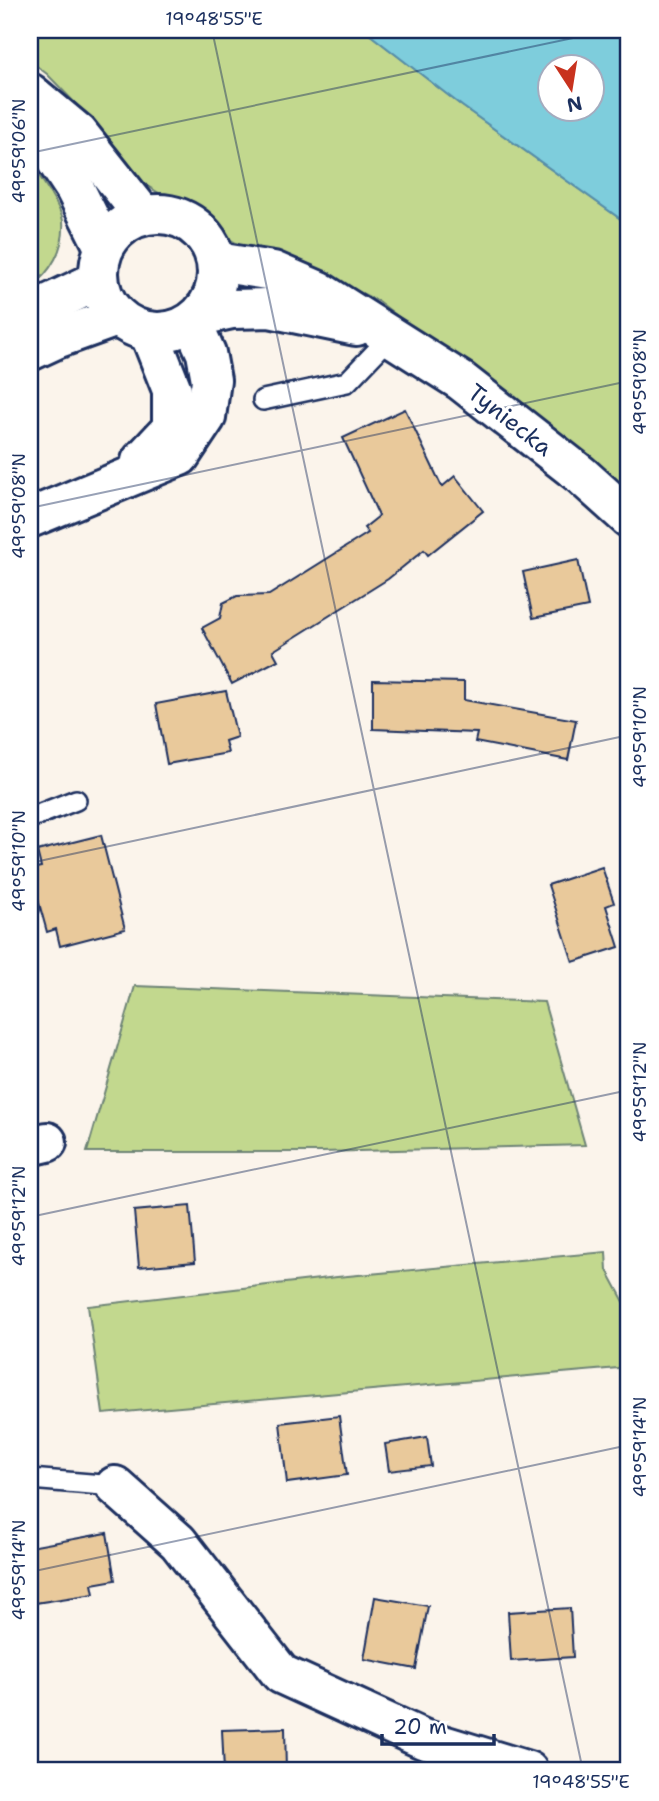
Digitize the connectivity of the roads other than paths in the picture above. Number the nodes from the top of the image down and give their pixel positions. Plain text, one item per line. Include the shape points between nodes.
1 (30, 93) edge
2 (30, 114) edge
3 (143, 215) junction
4 (217, 262) junction
5 (101, 263) junction
6 (30, 313) edge
7 (196, 319) junction
8 (133, 324) junction
9 (387, 334) junction
10 (30, 351) edge
11 (263, 400) dead end
12 (124, 480) junction
13 (30, 518) edge
14 (629, 518) edge
15 (76, 800) dead end
16 (30, 818) edge
17 (30, 1479) edge
18 (115, 1486) joint
19 (528, 1771) edge

1 - 3 street via 78,133
2 - 5 street via 75,190
3 - 4 street via 181,218 210,243
3 - 5 street via 114,233
4 - 7 street via 211,300
4 - 9 street, Tyniecka via 273,271 319,291
5 - 6 street
5 - 8 street via 102,294
7 - 8 street via 169,332
7 - 9 street, Tyniecka via 232,309 269,308
7 - 12 street via 211,380 206,416 180,456
8 - 10 street via 56,338
8 - 12 street via 172,390 172,428
9 - 11 lane via 347,382
9 - 14 street, Tyniecka via 461,382
12 - 13 street
15 - 16 lane
17 - 18 lane
18 - 19 street via 178,1542 281,1674 423,1740

